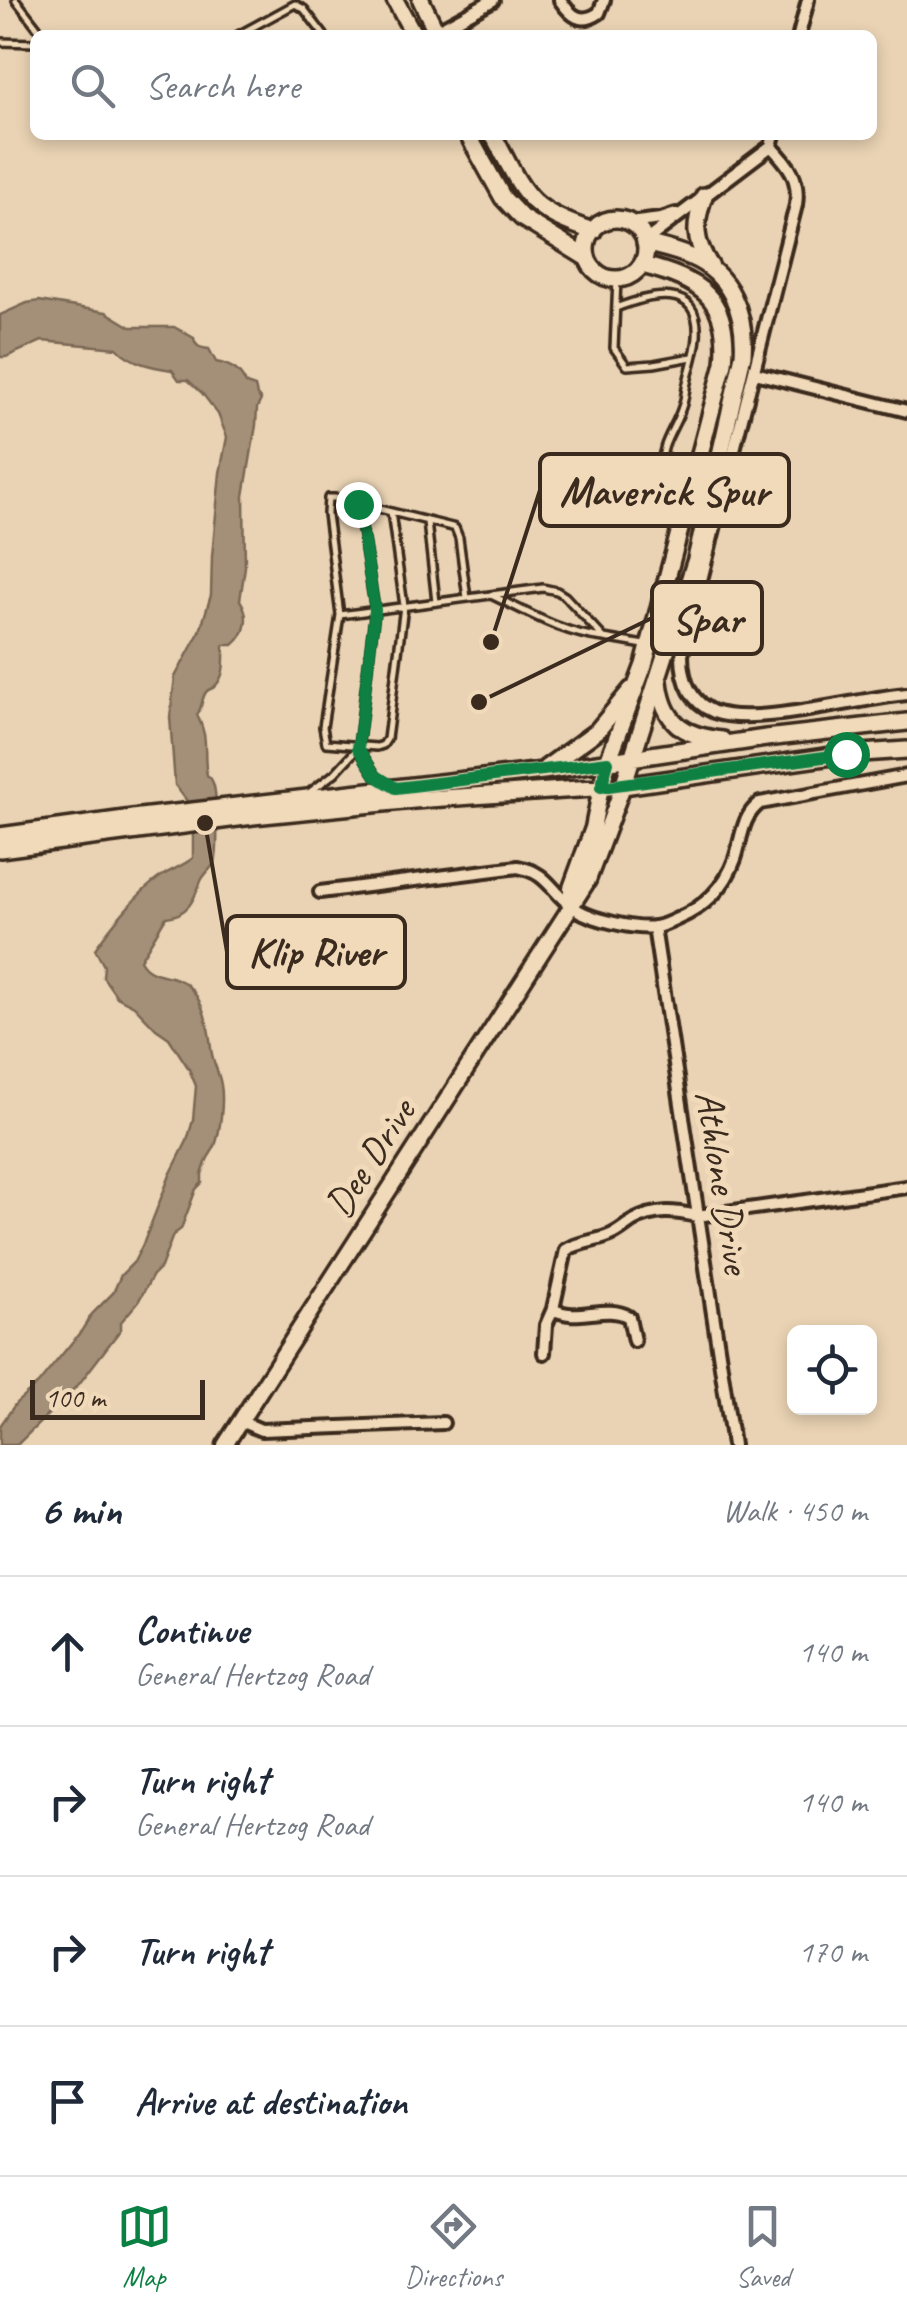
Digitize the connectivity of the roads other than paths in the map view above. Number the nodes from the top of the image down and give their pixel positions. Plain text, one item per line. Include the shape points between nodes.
1 (16, 0) edge
2 (395, 0) edge
3 (420, 0) edge
4 (493, 0) edge
5 (560, 0) edge
6 (604, 0) edge
7 (808, 0) edge
8 (39, 30) edge
9 (247, 30) edge
10 (320, 30) edge
11 (411, 30) edge
12 (433, 30) edge
13 (442, 30) edge
14 (800, 30) edge
15 (0, 42) edge
16 (30, 42) edge
17 (471, 140) edge
18 (495, 140) edge
19 (773, 141) edge
20 (704, 196) junction
21 (686, 210) junction
22 (629, 222) junction
23 (593, 230) junction
24 (645, 242) junction
25 (587, 258) junction
26 (642, 264) junction
27 (715, 272) junction
28 (617, 279) junction
29 (616, 308) junction
30 (693, 357) junction
31 (755, 373) junction
32 (907, 411) edge
33 (718, 462) junction
34 (695, 473) junction
35 (358, 504) junction
36 (391, 512) junction
37 (427, 522) junction
38 (490, 595) junction
39 (467, 598) junction
40 (436, 602) junction
41 (404, 606) junction
42 (375, 610) junction
43 (340, 615) junction
44 (604, 638) junction
45 (650, 645) junction
46 (658, 672) junction
47 (640, 678) junction
48 (907, 694) edge
49 (907, 722) edge
50 (749, 740) junction
51 (358, 747) junction
52 (907, 750) edge
53 (632, 758) junction
54 (608, 762) junction
55 (542, 770) junction
56 (907, 776) edge
57 (623, 786) junction
58 (601, 787) junction
59 (396, 788) junction
60 (301, 799) junction
61 (252, 810) junction
62 (140, 823) junction
63 (0, 836) edge
64 (0, 849) edge
65 (320, 892) dead end
66 (571, 906) junction
67 (654, 927) junction
68 (907, 1187) edge
69 (697, 1216) junction
70 (552, 1310) junction
71 (634, 1340) dead end
72 (544, 1353) dead end
73 (240, 1421) junction
74 (443, 1423) dead end
75 (225, 1445) edge
76 (733, 1445) edge

1 - 8 lane
2 - 11 main road
3 - 12 main road
4 - 13 street
5 - 6 street via 569,14 585,19 599,13
7 - 14 street
9 - 10 lane via 296,4
15 - 16 lane
17 - 25 main road via 522,218
18 - 23 main road via 528,198 562,221
19 - 20 street
19 - 31 street via 794,173 798,194
20 - 21 street
20 - 27 main road via 696,230
21 - 22 street
21 - 24 street
22 - 23 main road via 610,220
22 - 24 main road
23 - 25 main road
24 - 26 main road
24 - 27 main road
25 - 28 main road via 599,274
26 - 28 main road
26 - 34 main road via 695,283 720,318 724,363
27 - 33 main road via 740,313 744,343
28 - 29 lane
29 - 30 lane via 614,348 628,366
29 - 30 lane via 654,296 679,298 695,319
30 - 34 lane via 684,404 661,458 670,471
31 - 32 street
31 - 48 street via 682,655 688,690 697,702 729,716
33 - 34 lane
33 - 46 main road via 696,559
34 - 45 main road
35 - 36 lane
35 - 42 lane
35 - 43 lane via 333,498 326,503
36 - 37 lane
36 - 41 lane
37 - 39 lane via 457,531
37 - 40 lane
38 - 39 lane
38 - 44 lane via 567,631
38 - 44 lane via 557,591
39 - 40 lane
40 - 41 lane
41 - 42 lane
41 - 51 lane via 387,739 381,746
42 - 43 lane
42 - 51 lane
43 - 51 lane via 323,734 329,744
44 - 45 lane
45 - 47 main road
46 - 50 main road via 676,726 702,737
46 - 53 main road
47 - 54 main road
47 - 55 main road via 596,731
49 - 50 main road
50 - 53 main road
51 - 59 lane via 376,776
51 - 60 lane
52 - 57 main road
53 - 54 main road
53 - 57 main road
54 - 55 main road
54 - 58 main road
55 - 59 main road
56 - 67 street via 760,804 748,815 734,861 711,898
57 - 58 main road
57 - 66 street, Dee Drive via 588,880
58 - 61 main road
58 - 66 street, Dee Drive via 570,888
59 - 60 main road
60 - 61 main road
61 - 62 main road
62 - 63 main road
62 - 64 main road
65 - 66 street via 518,867 547,879
66 - 67 street via 621,924
66 - 73 street, Dee Drive
67 - 69 street, Athlone Drive
68 - 69 street
69 - 70 street via 652,1212 566,1250
69 - 76 street, Athlone Drive
70 - 71 street via 622,1312
70 - 72 street
73 - 74 street via 261,1430
73 - 75 street, Dee Drive

